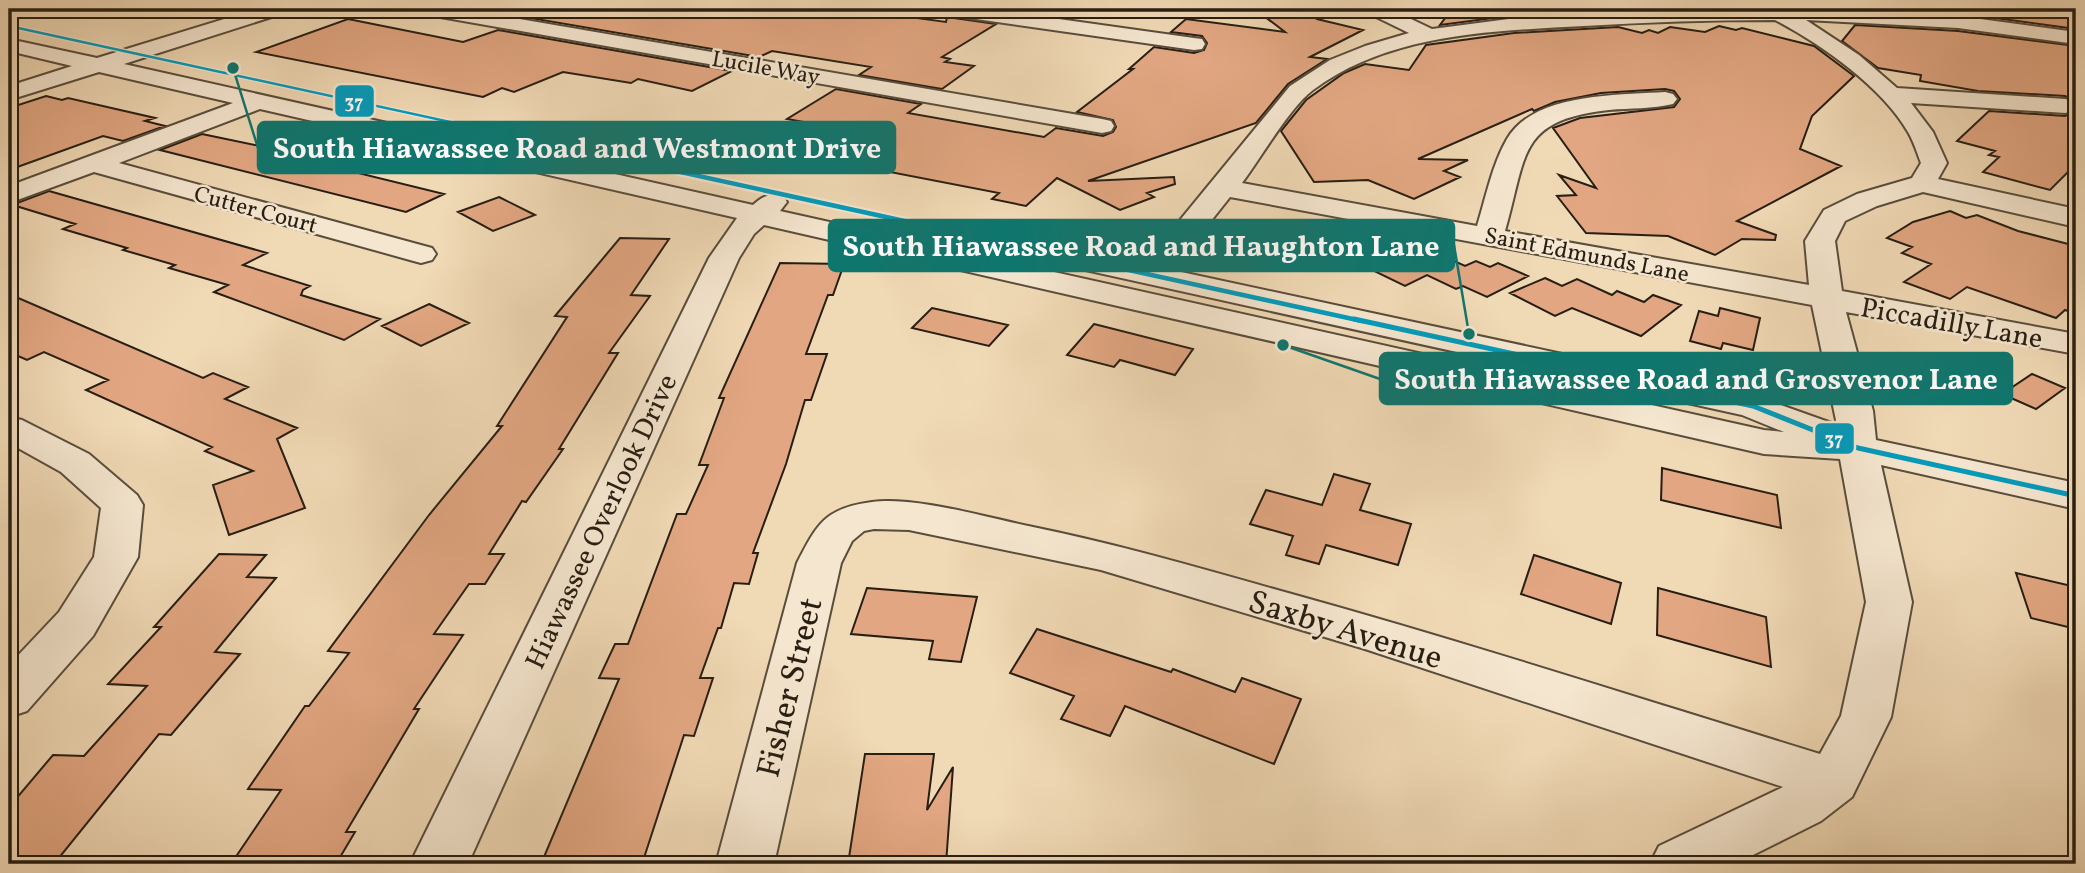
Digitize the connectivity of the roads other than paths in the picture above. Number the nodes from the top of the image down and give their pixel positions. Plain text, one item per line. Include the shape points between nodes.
1 (277, 9) edge
2 (429, 9) edge
3 (948, 9) edge
4 (1377, 10) edge
5 (1774, 11) edge
6 (9, 26) edge
7 (1429, 35) junction
8 (2076, 38) edge
9 (1194, 44) dead end
10 (9, 45) edge
11 (133, 54) junction
12 (97, 65) junction
13 (293, 89) junction
14 (9, 93) edge
15 (1889, 95) junction
16 (1665, 99) dead end
17 (258, 102) junction
18 (2065, 106) dead end
19 (1102, 126) dead end
20 (91, 163) junction
21 (1922, 184) junction
22 (1224, 188) junction
23 (9, 195) edge
24 (769, 205) junction
25 (2076, 218) edge
26 (1489, 235) junction
27 (421, 254) dead end
28 (1152, 275) junction
29 (1827, 300) junction
30 (2076, 344) edge
31 (9, 428) edge
32 (1858, 448) junction
33 (2076, 496) edge
34 (850, 520) joint
35 (9, 697) edge
36 (1833, 781) junction
37 (439, 864) edge
38 (745, 864) edge
39 (1679, 864) edge

1 - 11 street
2 - 19 street, Lucile Way
3 - 9 street
4 - 7 street
5 - 7 street via 1564,21
5 - 8 street via 1873,14
5 - 15 street via 1834,47
6 - 11 street
7 - 22 street via 1347,59 1302,87
10 - 12 street
11 - 12 street
11 - 13 street
12 - 14 street
12 - 17 street
13 - 17 street
13 - 24 street
15 - 18 street
15 - 21 street via 1919,130 1934,163
16 - 26 street via 1593,105 1539,118 1521,137
17 - 20 street
17 - 24 street
20 - 23 street
20 - 27 street, Cutter Court
21 - 25 street
21 - 29 street via 1867,200 1834,216 1820,241
22 - 26 street, Saint Edmunds Lane
22 - 28 street
24 - 28 street
24 - 32 street via 1764,442
24 - 37 street, Hiawassee Overlook Drive via 741,229 724,258
26 - 29 street, Saint Edmunds Lane
28 - 32 street via 1753,405
29 - 30 street, Piccadilly Lane
29 - 32 street via 1854,411
31 - 35 street via 75,463 121,505 116,557 76,624
32 - 33 street
32 - 36 street via 1889,602 1866,717
34 - 36 street, Saxby Avenue via 909,516 1103,556 1377,635
34 - 38 street, Fisher Street via 834,533 819,563
36 - 39 street via 1802,804

